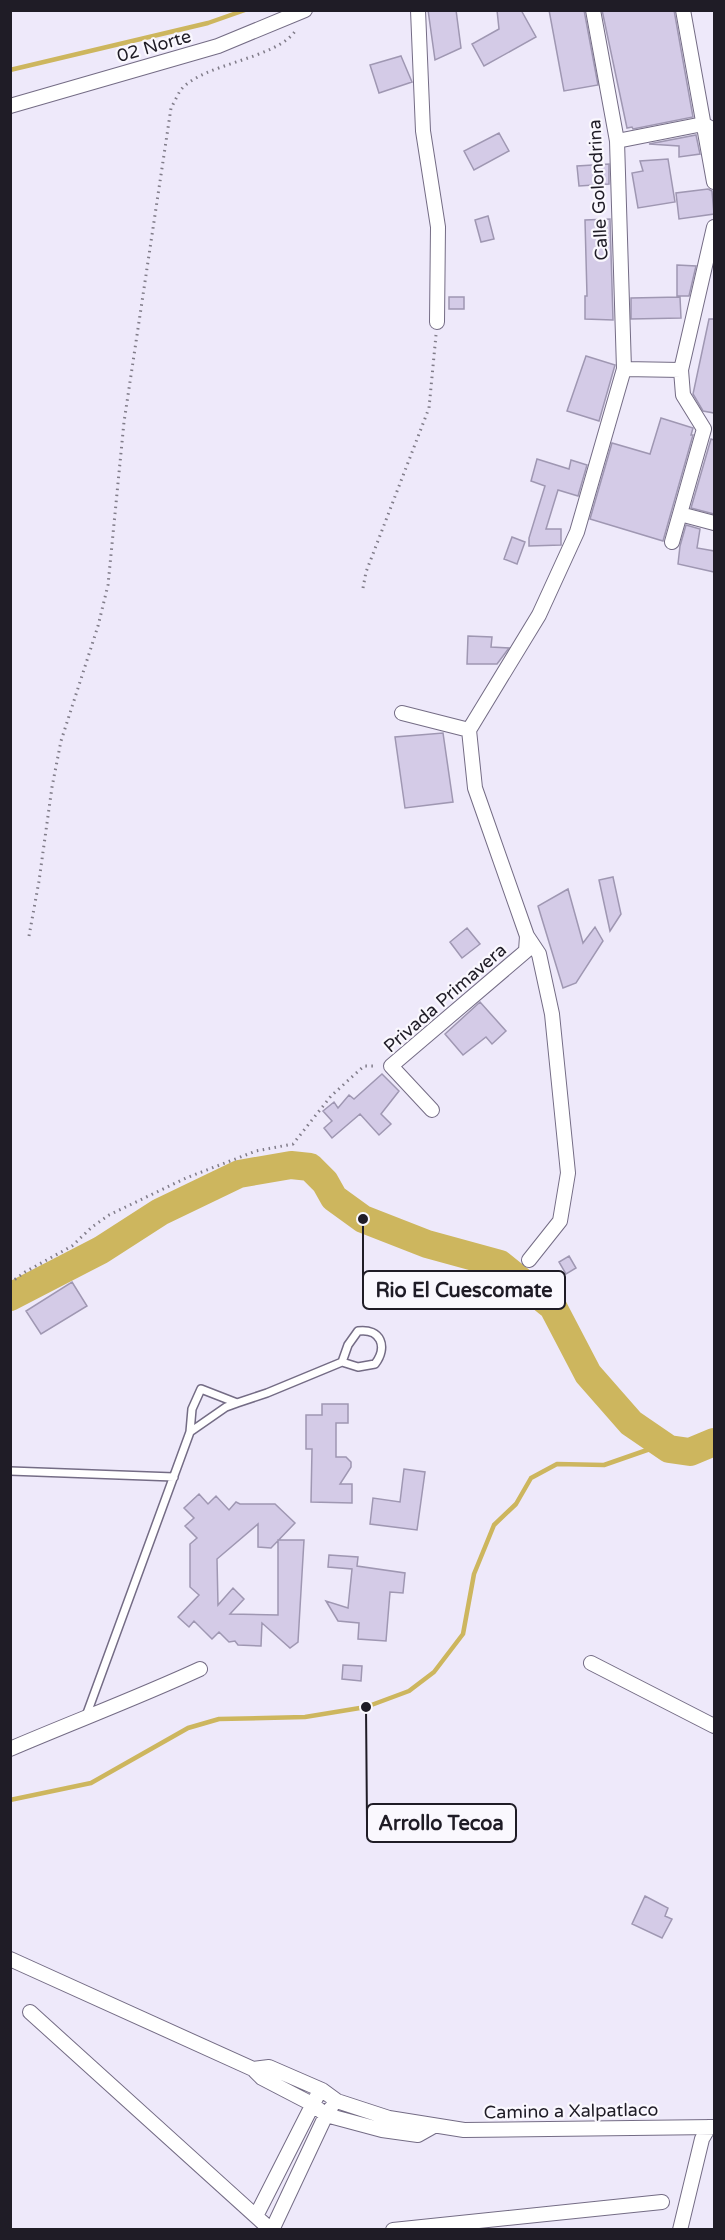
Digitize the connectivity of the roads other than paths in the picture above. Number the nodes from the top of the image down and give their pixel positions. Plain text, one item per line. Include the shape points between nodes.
1 (418, 10) edge
2 (593, 10) edge
3 (683, 10) edge
4 (303, 17) edge
5 (10, 106) edge
6 (709, 127) edge
7 (617, 141) junction
8 (714, 182) edge
9 (714, 227) edge
10 (437, 322) road end
11 (624, 369) junction
12 (681, 370) junction
13 (709, 429) edge
14 (680, 514) junction
15 (714, 523) edge
16 (672, 542) dead end
17 (402, 713) dead end
18 (469, 730) junction
19 (527, 936) junction
20 (432, 1110) dead end
21 (529, 1260) dead end
22 (342, 1362) junction
23 (237, 1402) junction
24 (190, 1432) junction
25 (10, 1471) edge
26 (174, 1478) junction
27 (591, 1664) dead end
28 (200, 1669) dead end
29 (86, 1716) junction
30 (714, 1726) edge
31 (10, 1749) edge
32 (10, 1959) edge
33 (30, 2012) dead end
34 (253, 2069) junction
35 (322, 2090) junction
36 (337, 2101) junction
37 (312, 2103) junction
38 (326, 2115) junction
39 (435, 2126) junction
40 (712, 2127) edge
41 (662, 2202) dead end
42 (256, 2216) junction
43 (272, 2229) edge
44 (393, 2229) edge
45 (680, 2229) edge

1 - 10 street via 423,131 438,227
2 - 7 street, Calle Golondrina
3 - 6 street
4 - 5 street, 02 Norte via 218,46
6 - 7 street
6 - 8 street
7 - 11 street, Calle Golondrina
9 - 12 street
11 - 12 street
11 - 18 street, Calle Golondrina via 577,532 539,615
12 - 13 street via 683,395
13 - 14 street
14 - 15 street
14 - 16 street
17 - 18 street
18 - 19 street via 475,788
19 - 20 street, Privada Primavera via 526,951 391,1066
19 - 21 street via 539,954 552,1014 568,1173 560,1221
22 - 22 lane via 358,1367 375,1364 382,1356 382,1344 376,1334 358,1330
22 - 23 lane
23 - 24 lane
23 - 24 lane via 201,1389 192,1409
24 - 26 lane
25 - 26 lane
26 - 29 lane
27 - 30 street
28 - 29 street
29 - 31 street
32 - 34 street, Camino a Xalpatlaco
33 - 42 street
34 - 35 street, Camino a Xalpatlaco via 268,2067
34 - 37 street, Camino a Xalpatlaco via 262,2078
35 - 36 street, Camino a Xalpatlaco
35 - 37 street
36 - 38 street
36 - 39 street, Camino a Xalpatlaco via 389,2118
37 - 38 street, Camino a Xalpatlaco
37 - 42 street
38 - 39 street, Camino a Xalpatlaco via 418,2135
38 - 43 street
39 - 40 street, Camino a Xalpatlaco via 464,2130
40 - 45 street via 702,2139
41 - 44 street
42 - 43 street

